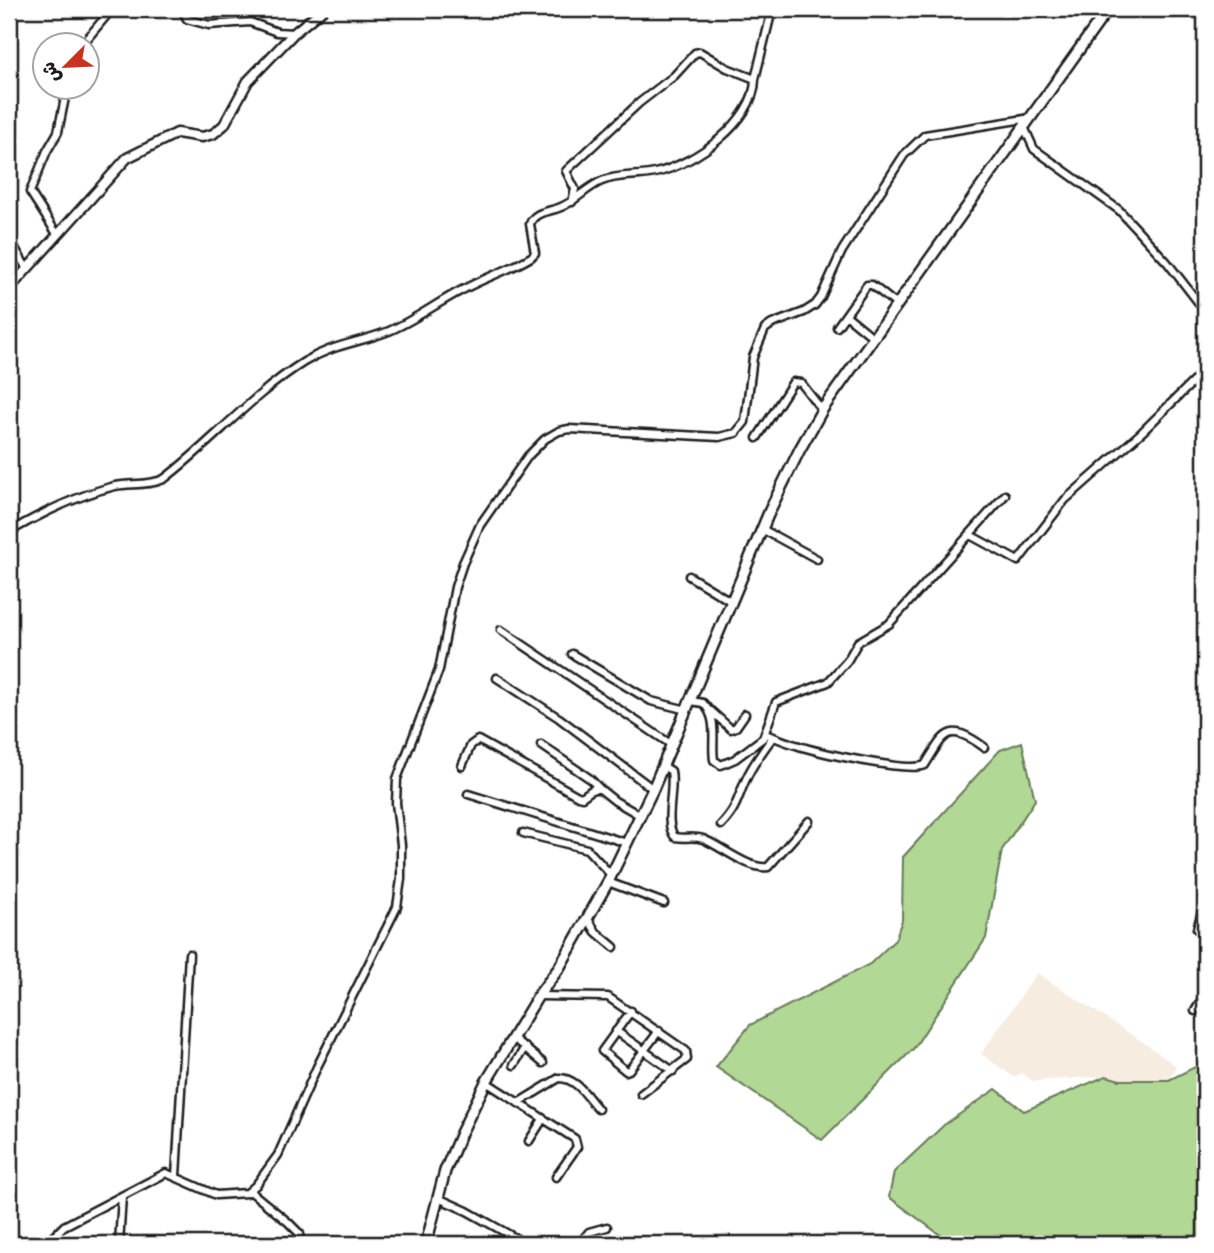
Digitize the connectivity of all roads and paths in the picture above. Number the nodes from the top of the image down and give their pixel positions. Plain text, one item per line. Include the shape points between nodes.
1 (112, 9) edge
2 (182, 9) edge
3 (323, 9) edge
4 (768, 9) edge
5 (1108, 9) edge
6 (93, 32) edge
7 (294, 33) junction
8 (755, 79) junction
9 (64, 102) edge
10 (1031, 118) junction
11 (1024, 127) junction
12 (572, 202) junction
13 (57, 234) junction
14 (9, 238) edge
15 (27, 269) junction
16 (9, 289) edge
17 (897, 305) junction
18 (1205, 311) edge
19 (846, 315) junction
20 (837, 327) dead end
21 (874, 338) junction
22 (1205, 370) edge
23 (821, 411) junction
24 (757, 438) dead end
25 (1005, 495) dead end
26 (762, 529) junction
27 (9, 532) edge
28 (970, 535) junction
29 (817, 559) dead end
30 (689, 576) dead end
31 (732, 602) junction
32 (501, 630) dead end
33 (572, 654) dead end
34 (497, 678) dead end
35 (689, 706) junction
36 (707, 707) junction
37 (744, 714) dead end
38 (765, 734) junction
39 (773, 737) junction
40 (541, 745) dead end
41 (672, 745) junction
42 (984, 747) dead end
43 (462, 765) dead end
44 (663, 766) junction
45 (600, 789) junction
46 (653, 789) junction
47 (468, 794) dead end
48 (641, 816) junction
49 (809, 821) dead end
50 (721, 825) dead end
51 (523, 833) dead end
52 (627, 843) junction
53 (609, 878) junction
54 (1205, 900) edge
55 (663, 903) dead end
56 (588, 919) junction
57 (1197, 929) dead end
58 (614, 947) dead end
59 (189, 954) dead end
60 (1205, 994) edge
61 (538, 996) junction
62 (631, 1011) junction
63 (1195, 1012) dead end
64 (616, 1031) junction
65 (659, 1031) junction
66 (513, 1038) junction
67 (524, 1047) junction
68 (644, 1051) junction
69 (543, 1062) dead end
70 (514, 1065) dead end
71 (673, 1072) junction
72 (486, 1082) junction
73 (641, 1094) dead end
74 (518, 1103) junction
75 (598, 1109) dead end
76 (543, 1119) junction
77 (529, 1140) dead end
78 (176, 1176) junction
79 (556, 1177) dead end
80 (250, 1191) junction
81 (122, 1196) junction
82 (438, 1198) junction
83 (607, 1227) dead end
84 (300, 1234) dead end
85 (46, 1244) edge
86 (119, 1244) edge
87 (426, 1244) edge
88 (526, 1244) edge
89 (579, 1244) edge

1 - 6 street
2 - 7 street via 187,19 209,25 250,22
3 - 7 street
4 - 8 street via 771,14
5 - 10 main road
7 - 13 street via 248,82 224,125 202,137 177,133 127,158
8 - 12 street via 752,95 737,120 708,149 665,170 598,182
8 - 12 street via 695,53 566,170 575,189
9 - 13 street via 58,132 30,192
10 - 11 main road
10 - 80 street via 925,135 904,155 842,251 821,298 804,312 765,329 753,357 746,422 736,433 719,437 559,431 545,439 511,479 481,525 464,563 439,670 397,779 401,856 397,907 278,1155
11 - 17 main road
11 - 18 street via 1034,149 1119,210
12 - 27 street via 530,220 535,253 531,257 401,325 338,345 303,363 241,410 164,479 112,487
13 - 15 street
14 - 15 street
15 - 16 street
17 - 19 street via 869,284
17 - 21 main road
19 - 20 street
19 - 21 street
21 - 23 main road
22 - 28 street via 1065,500 1017,561
23 - 24 street via 801,383 793,382
23 - 26 main road
25 - 28 street
26 - 29 street
26 - 31 main road
28 - 38 street via 889,624 858,642 828,682 776,702
30 - 31 street
31 - 35 main road
32 - 41 street
33 - 35 street via 651,701
34 - 46 street
35 - 36 street via 704,703
35 - 41 main road
36 - 37 street via 731,729
36 - 38 street via 717,763 735,759
38 - 39 street
39 - 42 street via 815,750 916,767 925,765 948,733
39 - 50 street via 747,777 736,807
40 - 45 street
41 - 44 main road
43 - 45 street via 478,740 578,796
44 - 46 main road
44 - 49 street via 671,771 673,780 669,827 675,837 700,838 764,868
45 - 48 street
46 - 48 main road
47 - 52 street
48 - 52 main road
51 - 53 street via 587,849
52 - 53 main road
53 - 55 street
53 - 56 main road
54 - 57 street
56 - 58 street
56 - 61 main road
59 - 78 street
60 - 63 street
61 - 62 street via 608,997
61 - 66 main road
62 - 64 street
62 - 65 street
64 - 68 street
64 - 68 street via 602,1051 621,1069 629,1070
65 - 68 street
65 - 71 street via 688,1055
66 - 67 street
66 - 72 main road
67 - 69 street
67 - 70 street
68 - 71 street
71 - 73 street
72 - 74 street
72 - 82 main road via 444,1171
74 - 75 street via 566,1078
74 - 76 street
76 - 77 street
76 - 79 street via 577,1143
78 - 80 street via 216,1195
78 - 81 street via 166,1174
80 - 84 street
81 - 85 street via 64,1226
81 - 86 street
82 - 87 main road
82 - 88 street
83 - 89 street via 589,1232

